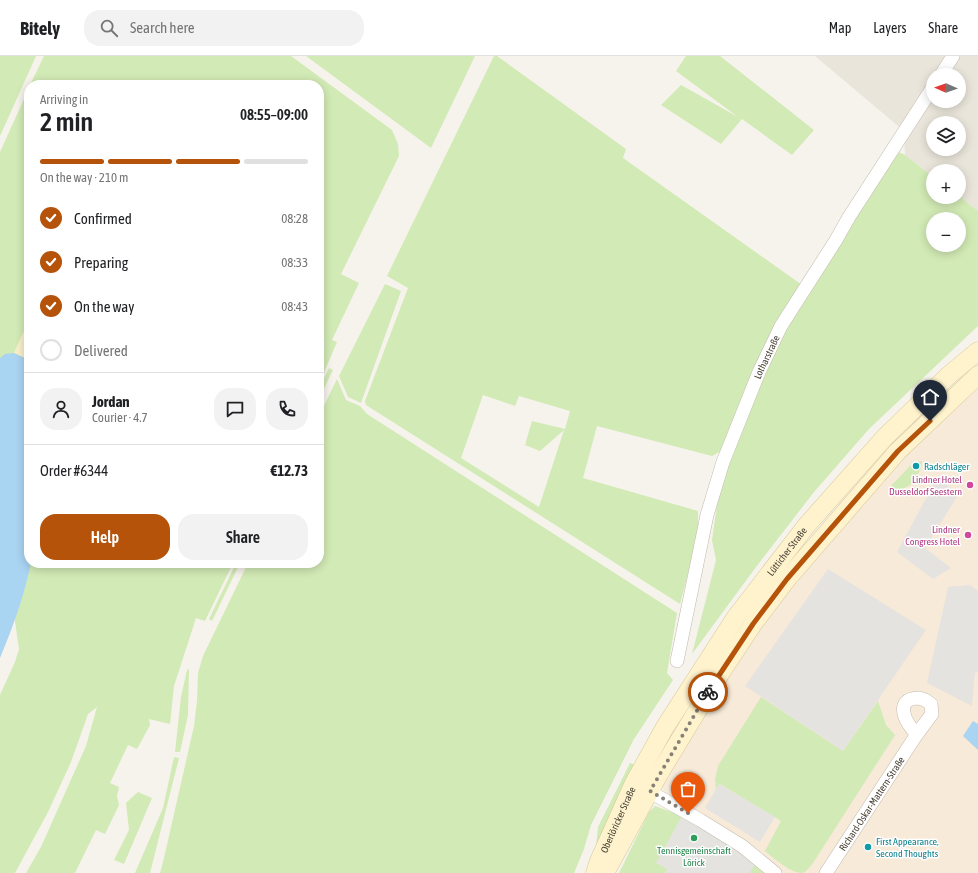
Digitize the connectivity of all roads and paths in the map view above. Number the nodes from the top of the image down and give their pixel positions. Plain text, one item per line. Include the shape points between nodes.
1 (953, 56) edge
2 (945, 68) edge
3 (926, 98) edge
4 (978, 351) edge
5 (978, 375) edge
6 (677, 661) dead end
7 (917, 734) dead end
8 (642, 787) junction
9 (595, 873) edge
10 (605, 873) edge
11 (775, 873) edge
12 (826, 873) edge

1 - 2 street
3 - 6 street, Lotharstraße via 781,326 759,372 723,462 707,515
4 - 8 main road, Lütticher Straße via 949,375 885,437 797,537 736,617 665,727
5 - 8 main road, Lütticher Straße via 898,451 787,579 753,624
7 - 12 street, Richard-Oskar-Mattern-Straße
8 - 9 main road, Oberlöricker Straße via 599,860
8 - 10 main road, Oberlöricker Straße
8 - 11 street, Oberlöricker Straße via 742,846

